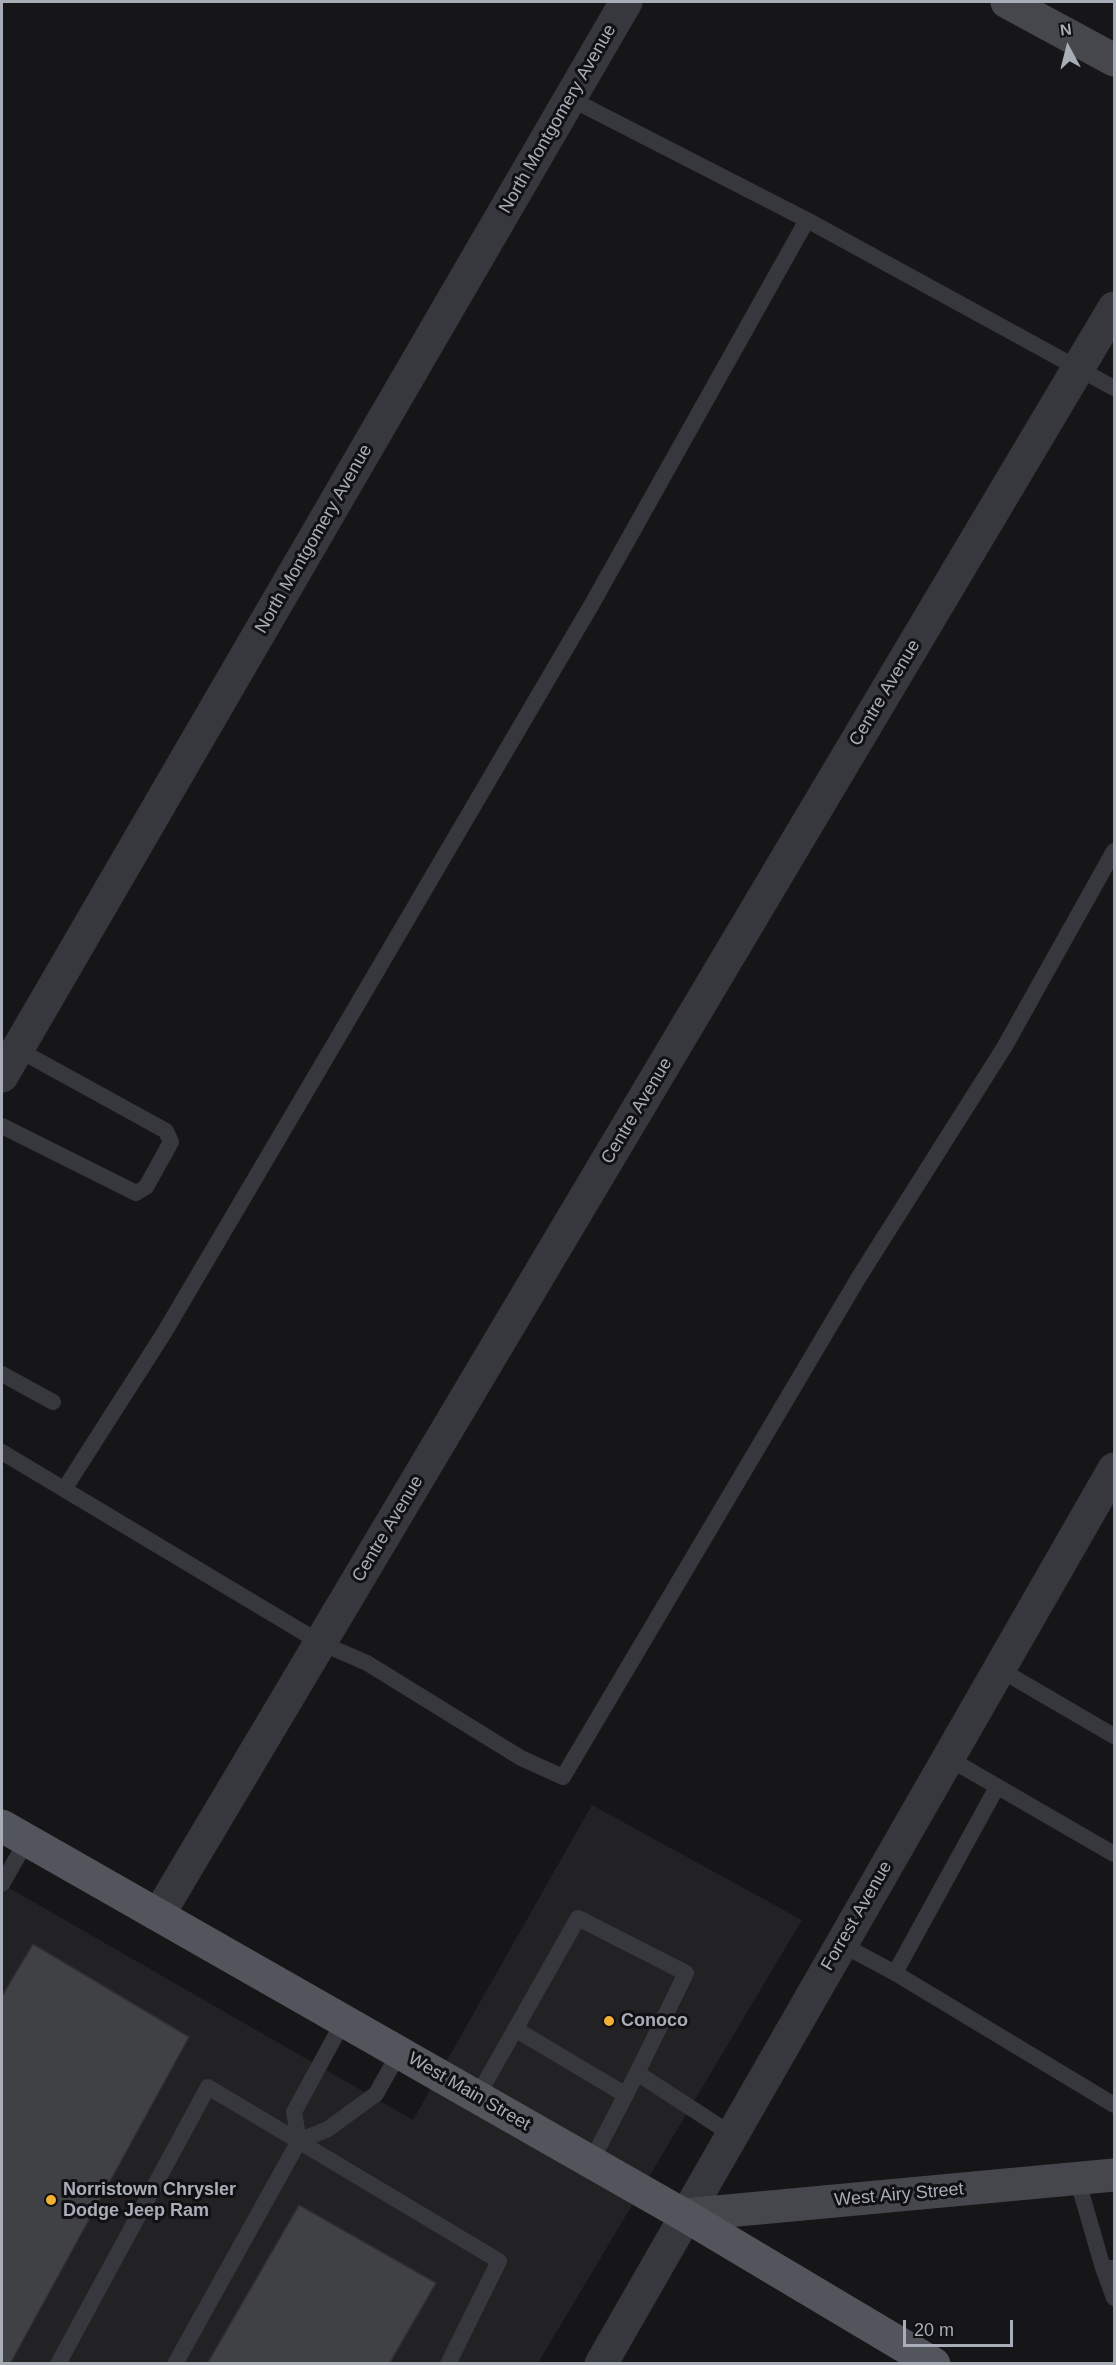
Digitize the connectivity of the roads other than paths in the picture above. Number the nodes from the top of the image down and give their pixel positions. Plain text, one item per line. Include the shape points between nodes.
1 (626, 2) edge
2 (1007, 2) edge
3 (1114, 60) edge
4 (569, 98) junction
5 (807, 220) junction
6 (1114, 308) edge
7 (1079, 368) junction
8 (1114, 388) edge
9 (1114, 850) edge
10 (9, 1063) edge
11 (2, 1126) edge
12 (2, 1374) edge
13 (53, 1402) dead end
14 (2, 1452) edge
15 (1114, 1469) edge
16 (65, 1488) junction
17 (321, 1643) junction
18 (999, 1669) junction
19 (1114, 1736) edge
20 (948, 1758) junction
21 (997, 1787) junction
22 (14, 1833) edge
23 (1114, 1854) edge
24 (2, 1884) edge
25 (159, 1914) junction
26 (841, 1944) junction
27 (895, 1973) junction
28 (343, 2022) junction
29 (515, 2029) junction
30 (399, 2053) junction
31 (637, 2073) junction
32 (626, 2095) junction
33 (477, 2097) junction
34 (1114, 2105) edge
35 (731, 2134) junction
36 (299, 2141) junction
37 (591, 2162) junction
38 (1114, 2175) edge
39 (1077, 2178) junction
40 (684, 2216) junction
41 (1109, 2268) edge
42 (1114, 2298) edge
43 (58, 2364) edge
44 (175, 2364) edge
45 (448, 2364) edge
46 (601, 2364) edge
47 (933, 2364) edge

1 - 4 street, North Montgomery Avenue
2 - 3 main road
4 - 5 lane
4 - 10 street, North Montgomery Avenue
5 - 7 lane
5 - 16 lane via 592,604 164,1333
6 - 7 street, Centre Avenue
7 - 8 lane
7 - 17 street, Centre Avenue
9 - 17 lane via 1005,1046 859,1277 563,1777 522,1758 367,1663
10 - 11 lane via 166,1131 171,1142 146,1187 136,1193
12 - 13 lane
14 - 16 lane
15 - 18 street, Forrest Avenue
16 - 17 lane
17 - 25 street, Centre Avenue
18 - 19 lane
18 - 20 street, Forrest Avenue
20 - 21 lane
20 - 26 street, Forrest Avenue
21 - 23 lane
21 - 27 lane
22 - 24 lane
22 - 25 main road, West Main Street
25 - 28 main road, West Main Street
26 - 27 lane
26 - 35 street, Forrest Avenue
27 - 34 lane
28 - 30 main road, West Main Street
28 - 36 lane via 294,2112
29 - 31 lane via 578,1918 686,1973
29 - 32 lane
29 - 33 lane
30 - 33 main road, West Main Street
30 - 36 lane via 376,2094 328,2129
31 - 32 lane
31 - 35 lane
32 - 37 lane
33 - 37 main road, West Main Street
35 - 40 street, Forrest Avenue
36 - 43 lane via 208,2087
36 - 44 lane
36 - 45 lane via 499,2261
37 - 40 main road, West Main Street
38 - 39 main road, West Airy Street
39 - 40 main road, West Airy Street
39 - 41 lane
40 - 46 street, Forrest Avenue
40 - 47 main road, West Main Street
41 - 42 lane

